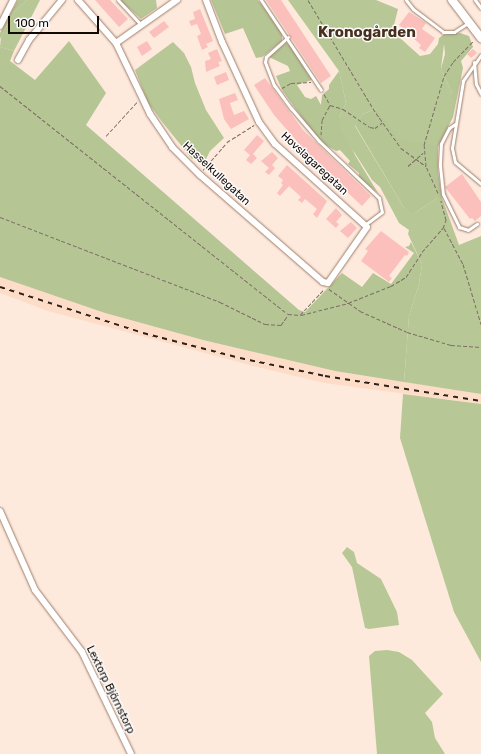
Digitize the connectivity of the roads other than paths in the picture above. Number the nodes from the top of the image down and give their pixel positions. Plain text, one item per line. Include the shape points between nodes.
1 (13, 0) edge
2 (62, 0) edge
3 (78, 0) edge
4 (118, 0) edge
5 (177, 0) edge
6 (206, 0) edge
7 (261, 0) edge
8 (406, 0) edge
9 (452, 0) edge
10 (475, 0) edge
11 (481, 8) edge
12 (468, 23) junction
13 (141, 25) junction
14 (0, 26) edge
15 (479, 36) edge
16 (288, 37) junction
17 (116, 43) junction
18 (481, 54) edge
19 (18, 60) dead end
20 (474, 62) junction
21 (321, 90) road end
22 (481, 94) edge
23 (455, 124) junction
24 (481, 184) edge
25 (477, 224) dead end
26 (367, 226) junction
27 (0, 511) edge
28 (131, 754) edge

1 - 14 street
2 - 19 street via 29,40
3 - 17 street, Hasselkullegatan
4 - 13 lane
5 - 13 street
6 - 26 street, Hovslagaregatan via 222,42 259,122 284,152
7 - 16 lane
8 - 12 lane via 413,9 443,32 454,32
9 - 12 street
10 - 11 lane
12 - 15 street
13 - 17 street
16 - 21 lane
16 - 26 lane via 266,57 265,62 278,90 319,141 379,198 382,212
17 - 26 street, Hasselkullegatan via 141,97 172,147 200,175 326,283
18 - 20 lane
20 - 22 lane via 476,84
20 - 23 lane via 462,81
23 - 24 lane via 452,148 455,162
23 - 25 lane via 449,128 441,144 443,194 459,227 468,230
27 - 28 street, Lextorp Björnstorp via 35,590 82,652

